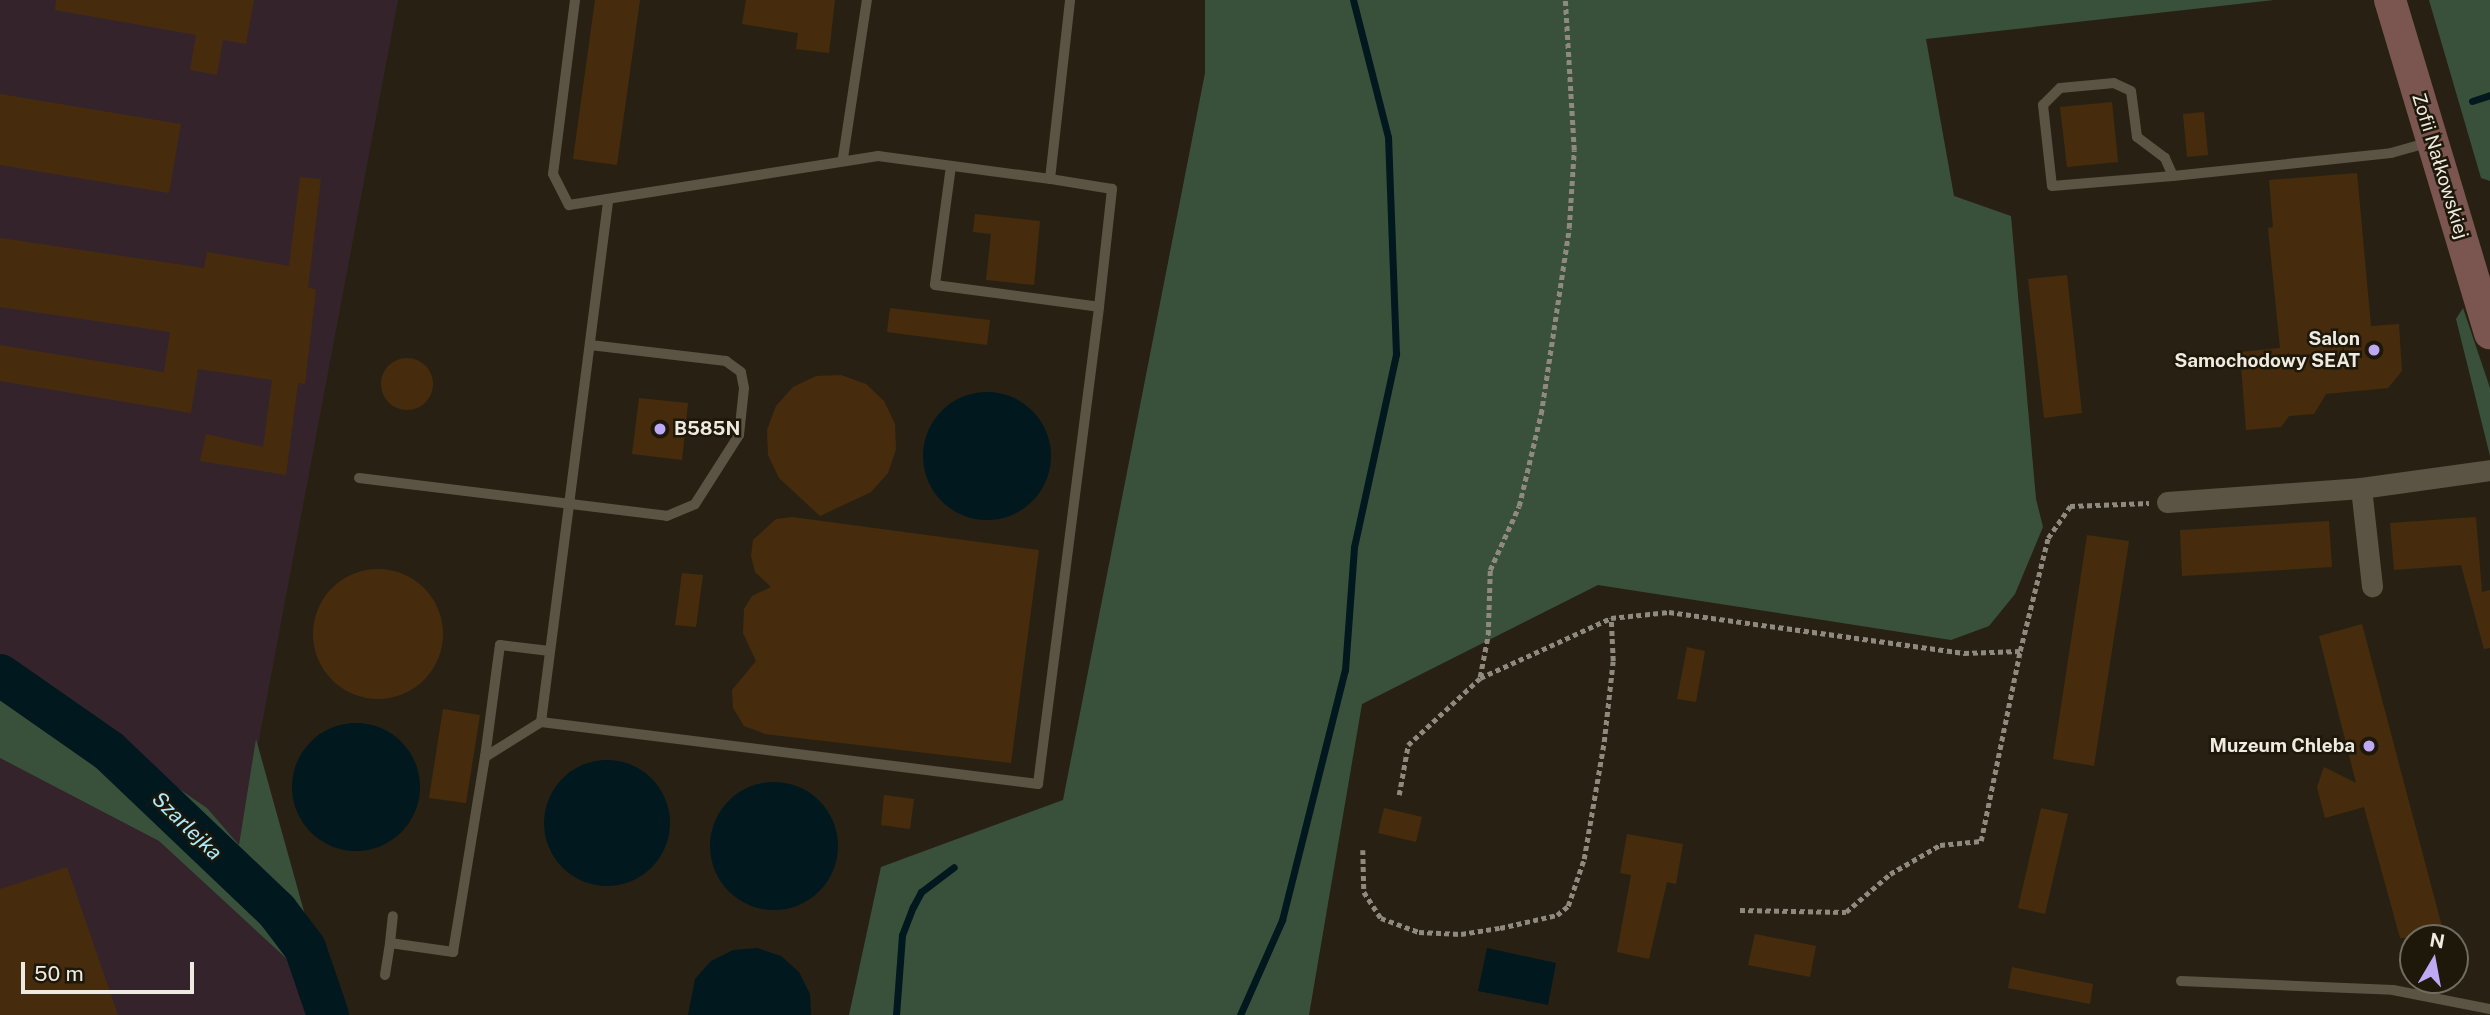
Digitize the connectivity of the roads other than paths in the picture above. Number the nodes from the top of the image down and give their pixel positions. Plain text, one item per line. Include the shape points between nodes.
1 (575, 0) edge
2 (867, 0) edge
3 (1070, 0) edge
4 (2390, 0) edge
5 (2433, 141) junction
6 (843, 158) junction
7 (951, 166) junction
8 (2173, 176) junction
9 (1050, 179) junction
10 (608, 202) junction
11 (1099, 307) junction
12 (2490, 333) edge
13 (590, 345) junction
14 (2490, 470) edge
15 (359, 478) dead end
16 (2361, 488) junction
17 (2167, 502) road end
18 (570, 503) junction
19 (2372, 586) dead end
20 (550, 651) junction
21 (541, 722) junction
22 (485, 757) junction
23 (393, 916) dead end
24 (390, 943) junction
25 (385, 975) dead end
26 (2181, 981) dead end
27 (2490, 1009) edge

1 - 10 lane via 553,174 569,205
2 - 6 lane
3 - 9 lane
4 - 5 street, Zofii Nałkowskiej
5 - 8 lane via 2391,153
5 - 12 street, Zofii Nałkowskiej
6 - 7 lane via 878,156
6 - 10 lane
7 - 9 lane
7 - 11 lane via 935,285
8 - 8 lane via 2052,186 2043,105 2060,88 2114,83 2131,91 2137,137 2165,158
9 - 11 lane via 1112,189
10 - 13 lane
11 - 21 lane via 1038,784
13 - 18 lane
13 - 18 lane via 726,361 741,372 744,388 739,435 695,504 667,516
14 - 16 street
15 - 18 lane
16 - 17 street
16 - 19 street
18 - 20 lane
20 - 21 lane
20 - 22 lane via 500,645
21 - 22 lane
22 - 24 lane via 453,952
23 - 24 lane
24 - 25 lane
26 - 27 lane via 2393,990

